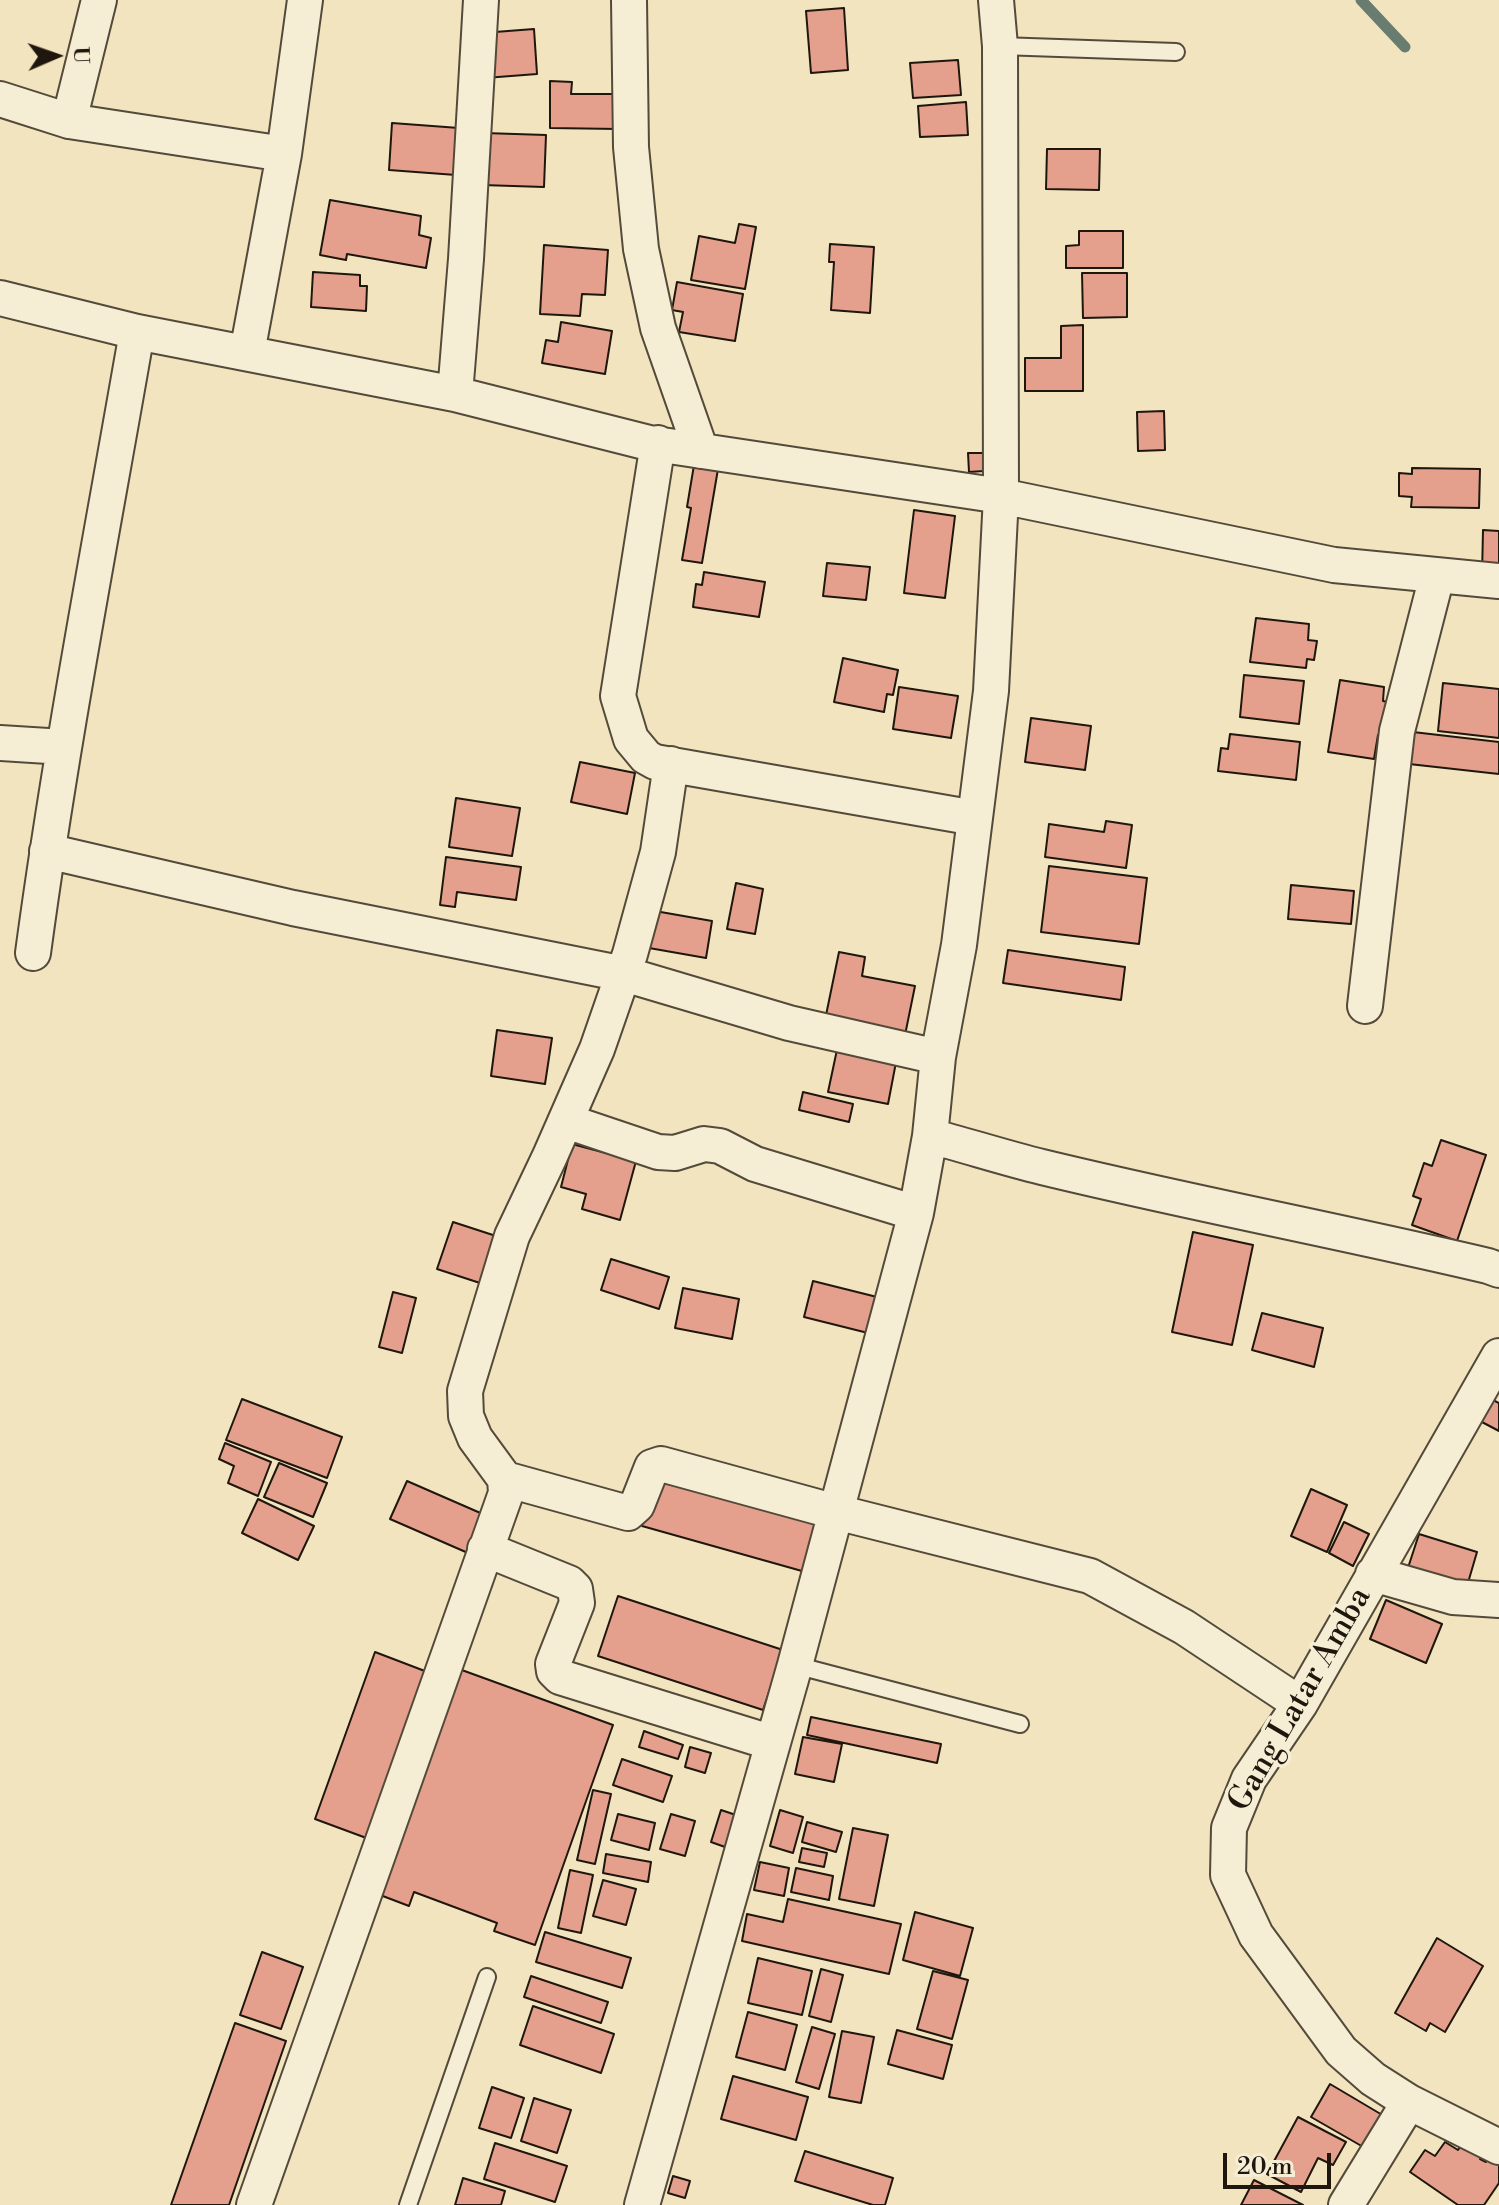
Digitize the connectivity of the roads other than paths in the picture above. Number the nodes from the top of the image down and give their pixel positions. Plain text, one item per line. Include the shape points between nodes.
1 (99, 0) edge
2 (305, 0) edge
3 (481, 0) edge
4 (629, 0) edge
5 (996, 0) edge
6 (1000, 46) junction
7 (1176, 52) dead end
8 (0, 99) edge
9 (69, 121) junction
10 (284, 154) junction
11 (0, 298) edge
12 (137, 332) junction
13 (247, 353) junction
14 (455, 394) junction
15 (658, 443) junction
16 (701, 451) junction
17 (1001, 496) junction
18 (1437, 576) junction
19 (1499, 581) edge
20 (0, 743) edge
21 (64, 747) junction
22 (671, 764) junction
23 (975, 818) junction
24 (47, 851) junction
25 (33, 953) dead end
26 (624, 974) junction
27 (1365, 1006) dead end
28 (938, 1057) junction
29 (566, 1121) junction
30 (930, 1136) junction
31 (916, 1213) junction
32 (1499, 1270) edge
33 (1499, 1356) edge
34 (505, 1479) junction
35 (836, 1512) junction
36 (485, 1549) junction
37 (1373, 1574) junction
38 (1499, 1600) edge
39 (795, 1665) junction
40 (1300, 1704) junction
41 (1020, 1724) dead end
42 (773, 1743) junction
43 (487, 1977) dead end
44 (1409, 2102) junction
45 (1499, 2147) edge
46 (254, 2205) edge
47 (408, 2205) edge
48 (642, 2205) edge
49 (1346, 2205) edge

1 - 9 street
2 - 10 street
3 - 14 street
4 - 16 street via 631,147 641,249 658,328
5 - 6 street
6 - 7 lane
6 - 17 street
8 - 9 street
9 - 10 street
10 - 13 street
11 - 12 street
12 - 13 street
12 - 21 street
13 - 14 street
14 - 15 street
15 - 16 street
15 - 22 street via 618,696 631,739 646,757
16 - 17 street
17 - 18 street via 1334,565
17 - 23 street via 991,691
18 - 19 street
18 - 27 street via 1397,731
20 - 21 street
21 - 24 street
22 - 23 street
22 - 26 street via 658,852
23 - 28 street
24 - 25 street
24 - 26 street via 293,908
26 - 28 street via 789,1023
26 - 29 street
28 - 30 street
29 - 31 street via 658,1152 720,1146 755,1164
29 - 34 street via 512,1236 465,1391 466,1416 475,1438
30 - 31 street
30 - 32 street
31 - 35 street
33 - 37 street, Gang Latar Amba
34 - 35 street via 628,1513 637,1505 652,1467 661,1464
34 - 36 street via 506,1493
35 - 39 street
35 - 40 street via 1090,1576 1184,1627
36 - 42 street via 575,1589 577,1603 553,1664 560,1677
36 - 46 street
37 - 38 street via 1453,1597
37 - 40 street, Gang Latar Amba
39 - 41 lane
39 - 42 street
40 - 44 street, Gang Latar Amba via 1249,1779 1229,1828 1228,1875 1256,1935 1341,2051
42 - 48 street
43 - 47 lane
44 - 45 street, Gang Latar Amba
44 - 49 street

